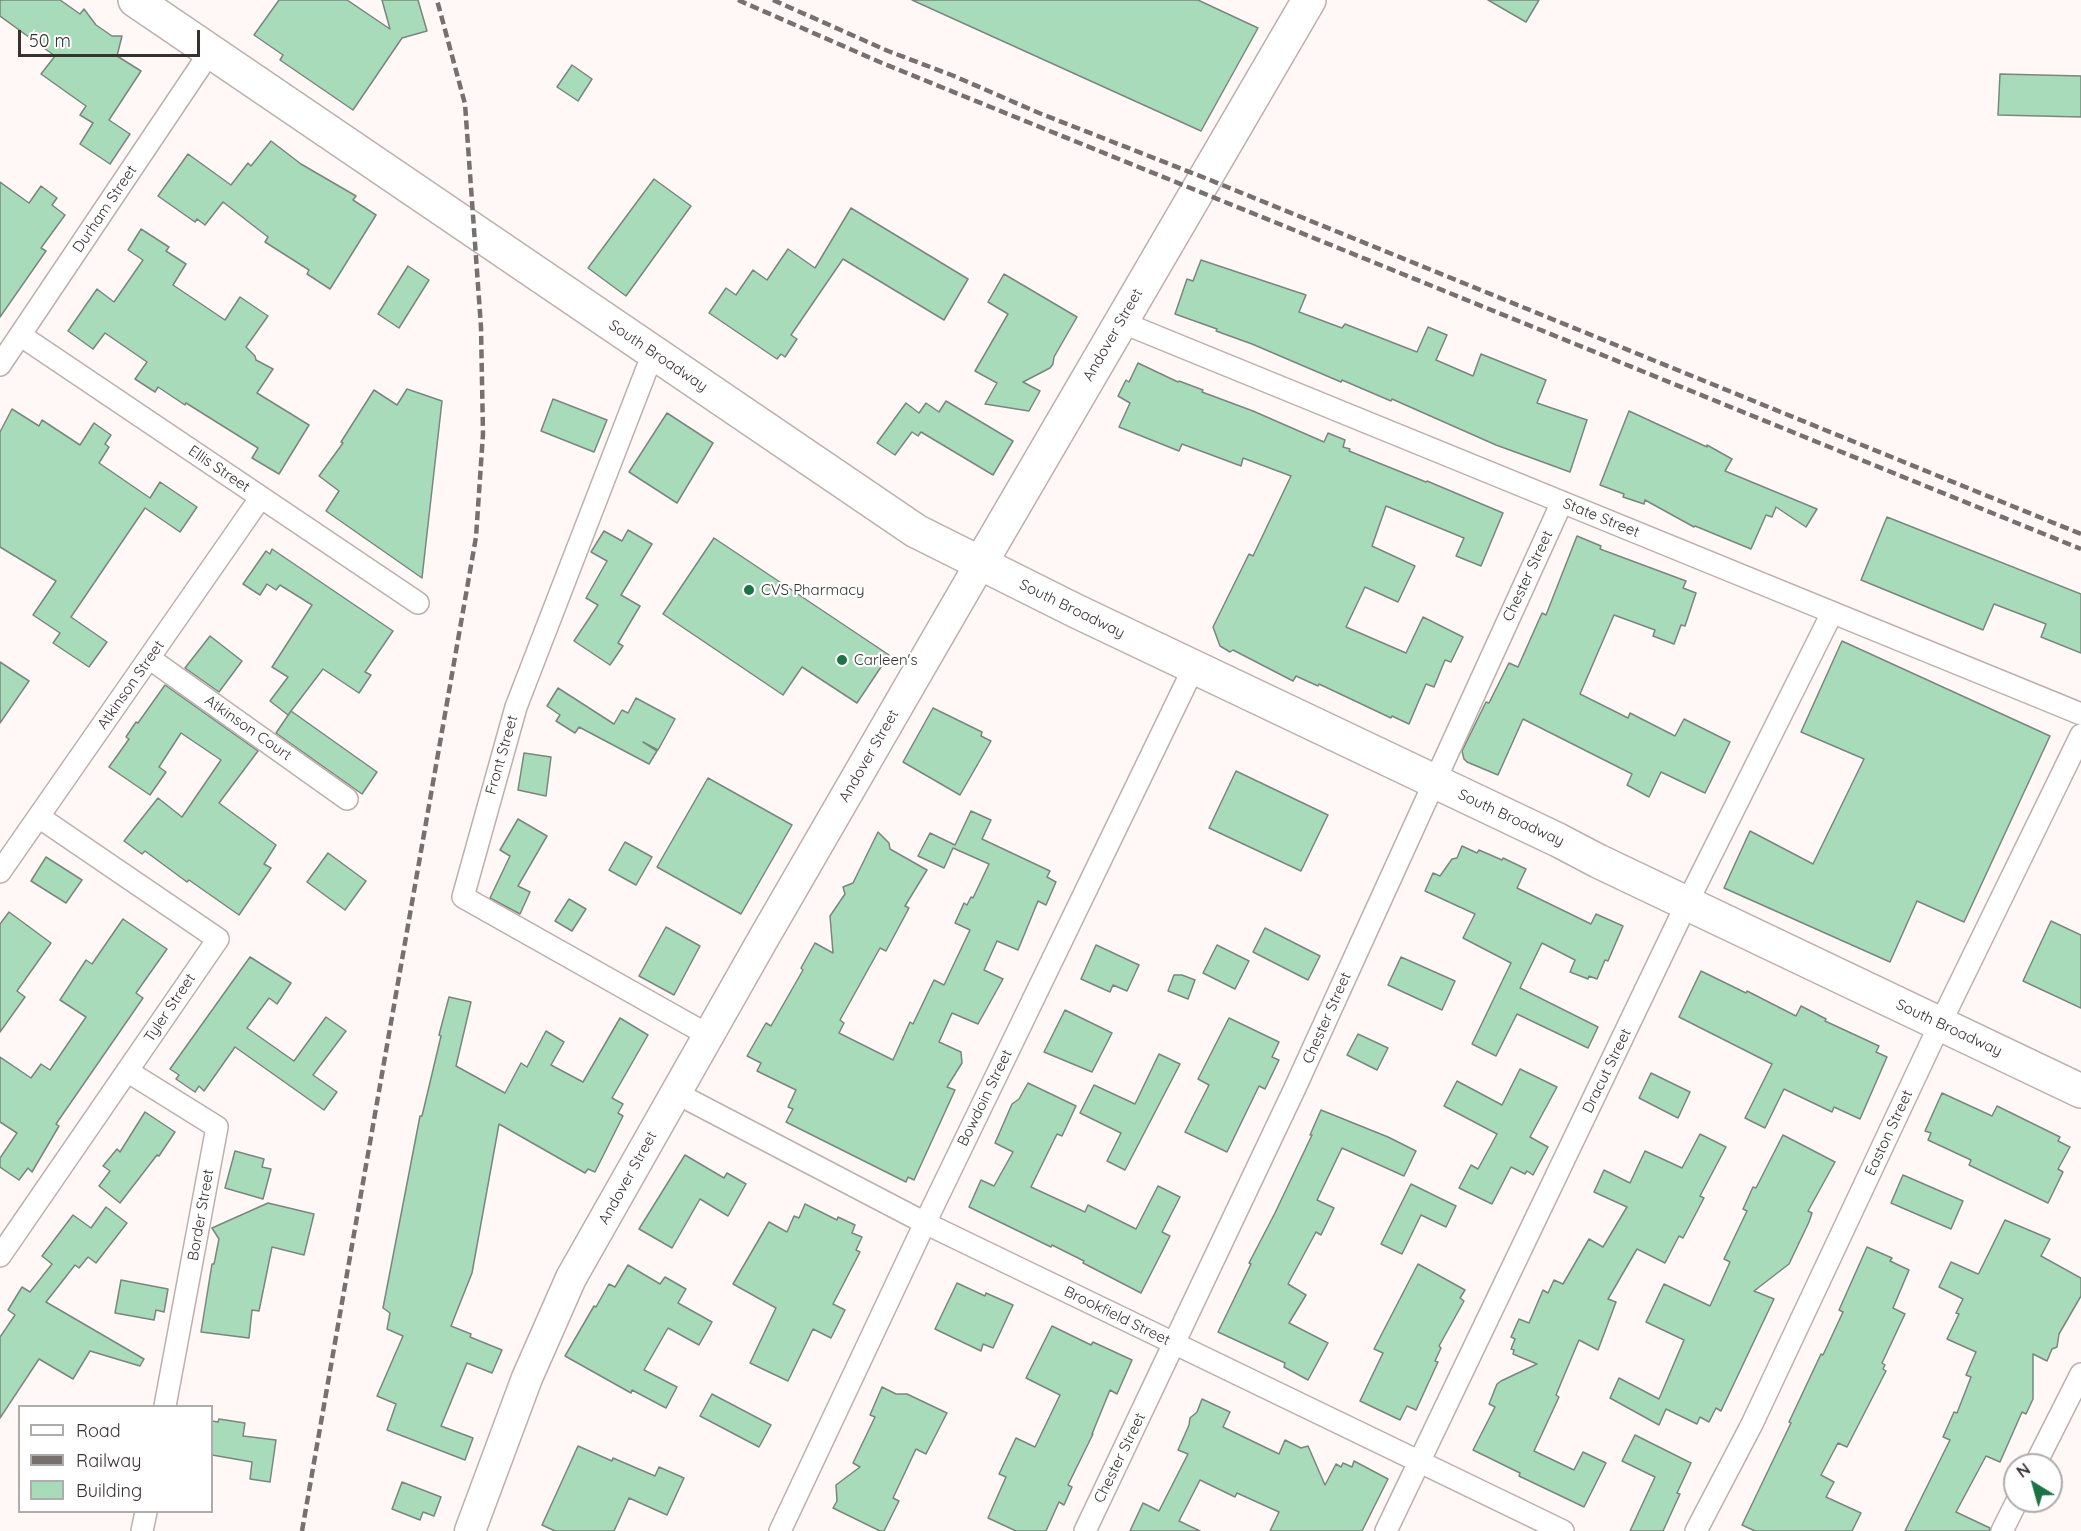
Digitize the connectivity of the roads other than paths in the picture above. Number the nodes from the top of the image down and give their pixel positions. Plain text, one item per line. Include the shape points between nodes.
1 (135, 0) edge
2 (1308, 0) edge
3 (210, 52) junction
4 (1121, 322) junction
5 (20, 335) junction
6 (653, 353) junction
7 (0, 365) edge
8 (261, 497) junction
9 (1562, 502) junction
10 (981, 564) junction
11 (418, 603) dead end
12 (1832, 613) junction
13 (149, 658) junction
14 (1194, 667) junction
15 (2081, 714) edge
16 (2081, 735) edge
17 (1434, 781) junction
18 (347, 799) dead end
19 (39, 817) junction
20 (0, 872) edge
21 (1688, 903) junction
22 (1940, 1024) junction
23 (708, 1035) junction
24 (127, 1071) junction
25 (2081, 1091) edge
26 (676, 1093) junction
27 (925, 1223) junction
28 (0, 1256) edge
29 (1175, 1344) junction
30 (2081, 1374) edge
31 (165, 1405) edge
32 (2042, 1453) edge
33 (1419, 1462) junction
34 (146, 1513) edge
35 (2012, 1513) edge
36 (142, 1531) edge
37 (470, 1531) edge
38 (780, 1531) edge
39 (1085, 1531) edge
40 (1386, 1531) edge
41 (1563, 1531) edge
42 (1696, 1531) edge
43 (2002, 1531) edge

1 - 3 main road, South Broadway
2 - 4 main road, Andover Street
3 - 5 street, Durham Street
3 - 6 main road, South Broadway
4 - 9 street, State Street
4 - 10 main road, Andover Street
5 - 7 street, Durham Street
5 - 8 street, Ellis Street
6 - 10 main road, South Broadway via 916,531
6 - 23 street, Front Street via 516,707 463,897
8 - 11 street, Ellis Street
8 - 13 street, Atkinson Street
9 - 12 street, State Street
9 - 17 street, Chester Street
10 - 14 main road, South Broadway
10 - 23 main road, Andover Street
12 - 15 street, State Street
12 - 21 street, Dracut Street
13 - 18 street, Atkinson Court
13 - 19 street, Atkinson Street
14 - 17 main road, South Broadway
14 - 27 street, Bowdoin Street
16 - 22 street, Easton Street
17 - 21 main road, South Broadway
17 - 29 street, Chester Street
19 - 20 street, Atkinson Street
19 - 24 street, Tyler Street via 218,939
21 - 22 main road, South Broadway
21 - 33 street, Dracut Street
22 - 25 main road, South Broadway
22 - 42 street, Easton Street via 1752,1424
23 - 26 main road, Andover Street
24 - 28 street, Tyler Street
24 - 31 street, Border Street via 217,1127
26 - 27 street, Brookfield Street
26 - 37 main road, Andover Street via 571,1278 527,1378
27 - 29 street, Brookfield Street
27 - 38 street, Bowdoin Street
29 - 33 street, Brookfield Street
29 - 39 street, Chester Street
30 - 32 street
33 - 40 street, Dracut Street
33 - 41 street, Brookfield Street
34 - 36 street
35 - 43 street

